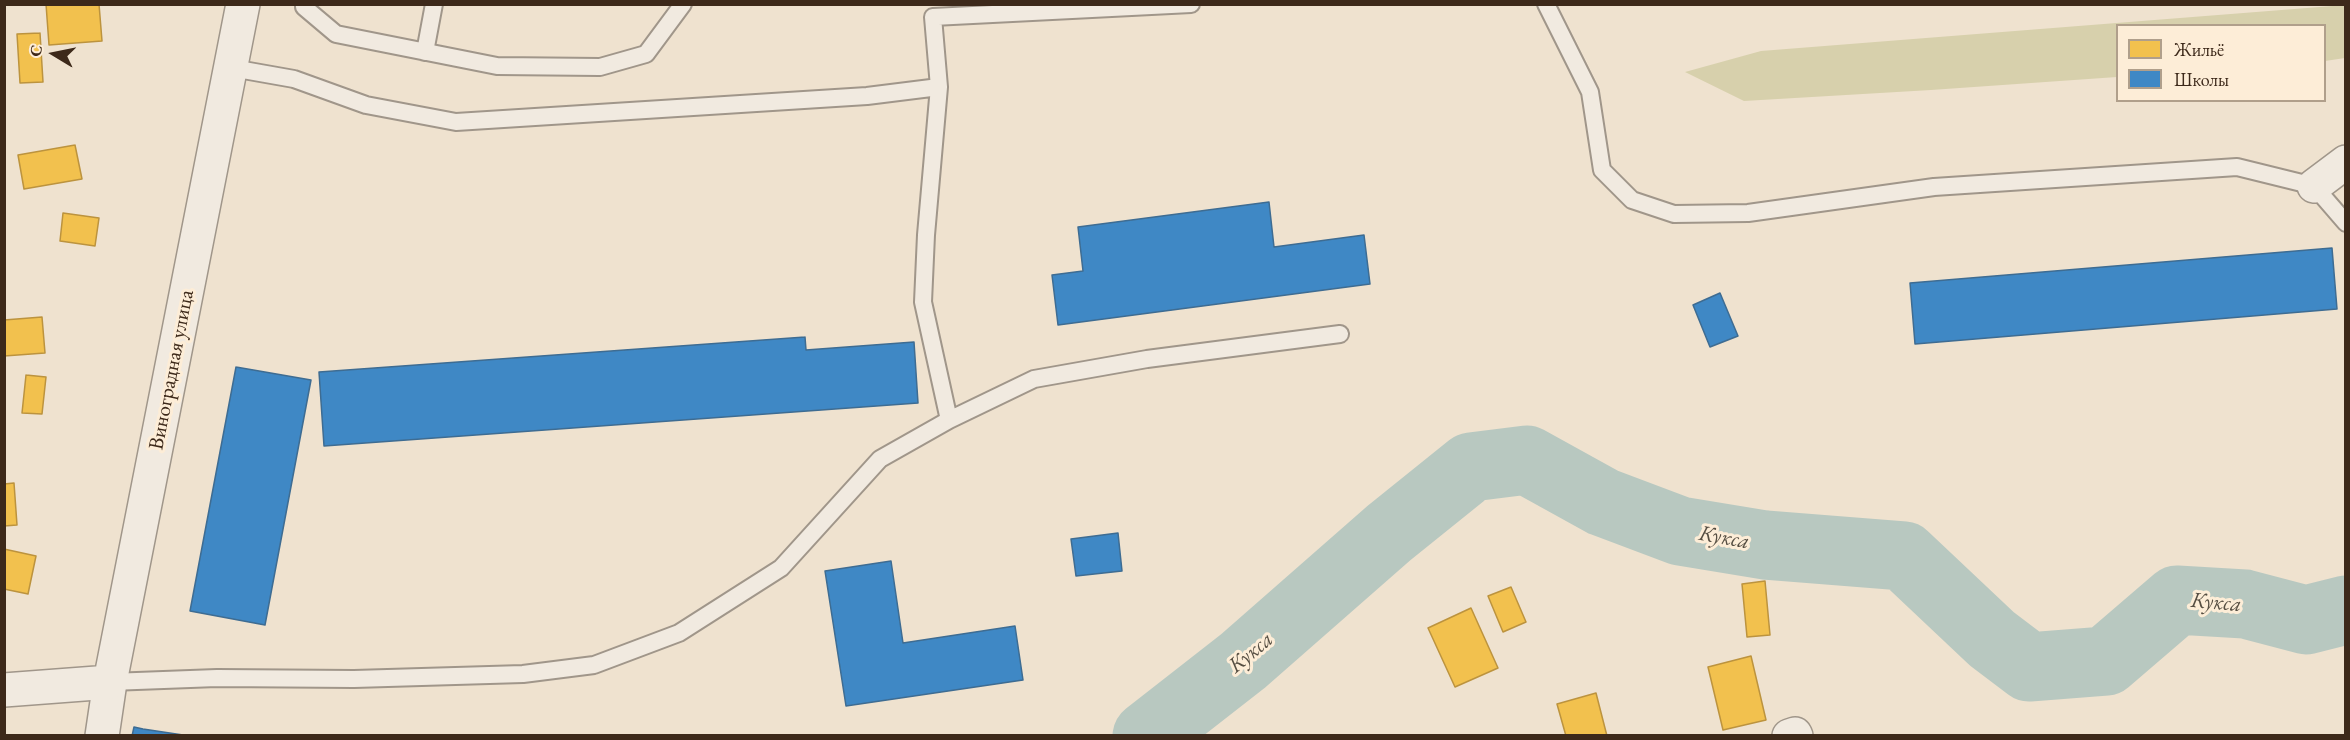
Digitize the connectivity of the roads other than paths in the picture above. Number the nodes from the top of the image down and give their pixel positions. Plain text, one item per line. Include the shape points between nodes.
1 (243, 4) edge
2 (304, 4) edge
3 (434, 4) edge
4 (683, 4) edge
5 (1191, 4) edge
6 (1546, 4) edge
7 (932, 11) edge
8 (425, 52) junction
9 (231, 68) junction
10 (939, 87) junction
11 (2346, 162) edge
12 (2314, 186) junction
13 (2346, 223) edge
14 (1340, 334) dead end
15 (949, 420) junction
16 (110, 682) junction
17 (4, 690) edge
18 (102, 735) edge
19 (1788, 735) edge
20 (1796, 735) edge

1 - 9 street, Виноградная улица
2 - 8 lane via 336,34
3 - 8 lane
4 - 8 lane via 646,54 600,67 497,66
5 - 7 lane
6 - 12 lane via 1590,92 1602,170 1632,200 1674,214 1748,213 1934,187 2237,167
7 - 10 lane
9 - 10 lane via 294,79 366,105 456,122 867,96
9 - 16 street, Виноградная улица
10 - 15 lane via 923,302
11 - 12 street
12 - 13 lane
14 - 15 lane via 1147,359 1035,379
15 - 16 lane via 880,459 781,568 679,633 594,665 523,674 354,680 217,678
16 - 17 street
16 - 18 street, Виноградная улица
19 - 20 street

